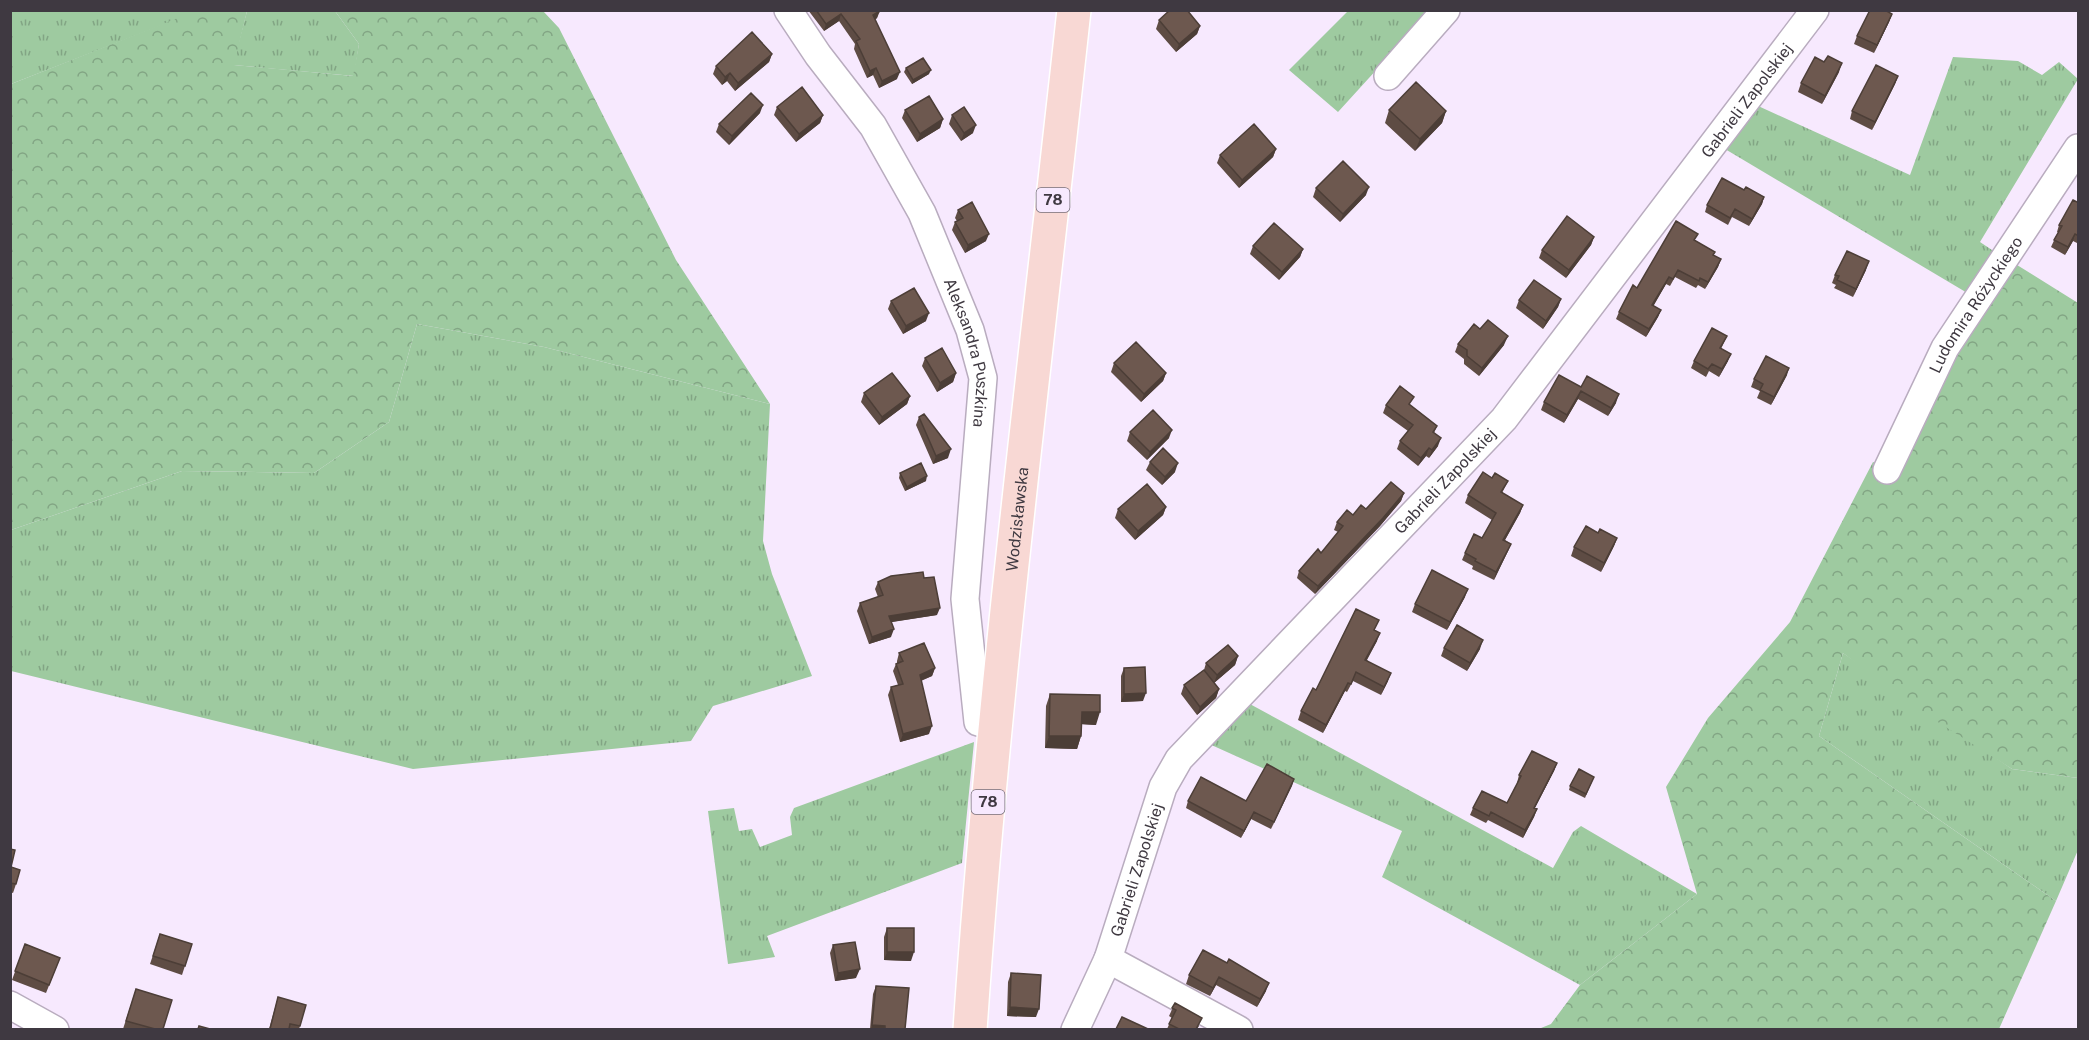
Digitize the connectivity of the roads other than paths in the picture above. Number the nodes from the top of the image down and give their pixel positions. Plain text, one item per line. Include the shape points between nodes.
1 (788, 10) edge
2 (1074, 10) edge
3 (1446, 10) edge
4 (1815, 10) edge
5 (1388, 76) dead end
6 (2079, 148) edge
7 (1887, 470) dead end
8 (996, 724) junction
9 (1108, 959) junction
10 (10, 1005) edge
11 (55, 1029) edge
12 (970, 1029) edge
13 (1075, 1029) edge
14 (1239, 1029) edge

1 - 8 street, Aleksandra Puszkina via 873,126 922,213 978,354 983,378 965,599 978,722
2 - 8 main road, Wodzisławska / 78
3 - 5 street
4 - 9 street, Gabrieli Zapolskiej via 1504,419 1179,759 1163,787
6 - 7 street, Ludomira Różyckiego via 1945,348
8 - 12 main road, Wodzisławska / 78
9 - 13 street, Gabrieli Zapolskiej
9 - 14 street
10 - 11 street

